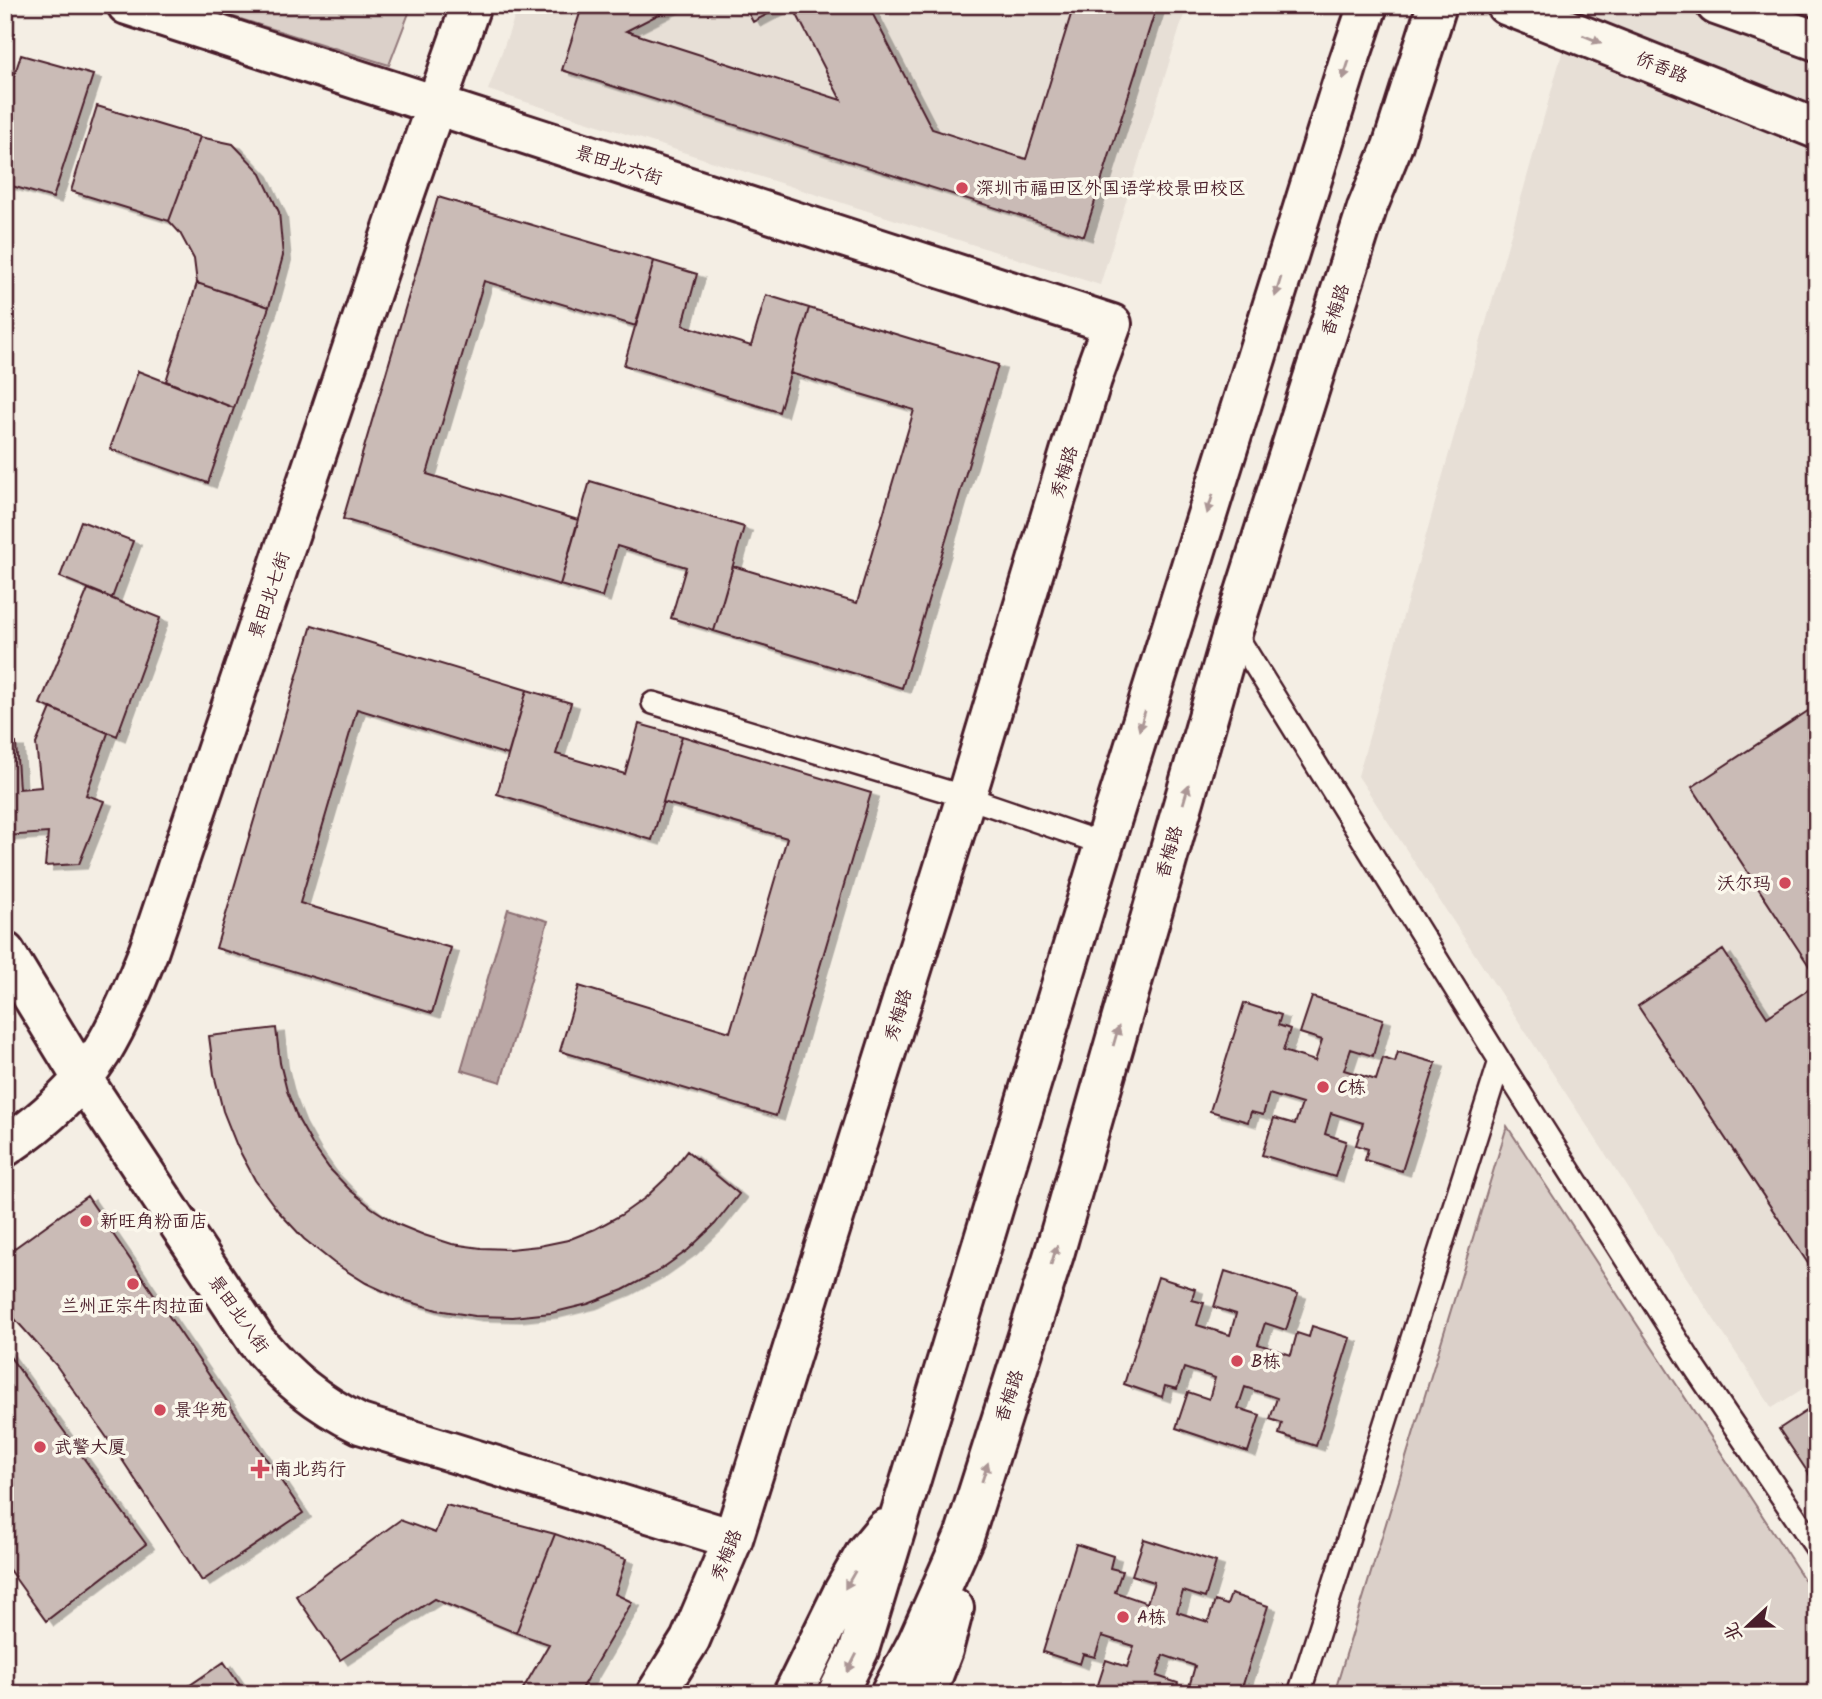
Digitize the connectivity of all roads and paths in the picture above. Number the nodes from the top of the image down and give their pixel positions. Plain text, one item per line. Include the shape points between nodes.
1 (127, 5) edge
2 (471, 5) edge
3 (1368, 5) edge
4 (1437, 5) edge
5 (1506, 5) edge
6 (1716, 5) edge
7 (1817, 41) edge
8 (435, 106) junction
9 (1817, 130) edge
10 (1112, 324) joint
11 (1233, 630) junction
12 (653, 703) dead end
13 (966, 797) junction
14 (1104, 844) junction
15 (5, 952) edge
16 (1500, 1061) junction
17 (82, 1078) junction
18 (5, 1147) edge
19 (904, 1505) junction
20 (964, 1537) junction
21 (733, 1539) junction
22 (1817, 1549) edge
23 (656, 1694) edge
24 (793, 1694) edge
25 (837, 1694) edge
26 (890, 1694) edge
27 (926, 1694) edge
28 (1299, 1694) edge

1 - 8 street, 景田北六街
2 - 8 street, 景田北七街
3 -> 14 street
4 - 11 street, 香梅路 via 1392,147 1367,208
5 -> 9 street, 侨香路
6 - 7 street
8 - 10 street, 景田北六街
8 - 17 street, 景田北七街 via 149,950 118,1023
10 - 13 street, 秀梅路
11 - 16 lane
20 -> 11 street, 香梅路 via 1055,1251
12 - 13 lane
13 - 14 lane
13 - 21 street, 秀梅路
14 - 19 street
15 - 17 street, 景田北八街
16 - 22 lane via 1693,1365
16 - 28 lane
17 - 18 street, 景田北七街 via 48,1114
17 - 21 street, 景田北八街 via 257,1342 316,1399 360,1424
19 -> 24 street via 866,1552
19 -> 25 street via 859,1650
20 - 26 street, 香梅路
20 - 27 street via 960,1586
21 - 23 street, 秀梅路 via 690,1640

